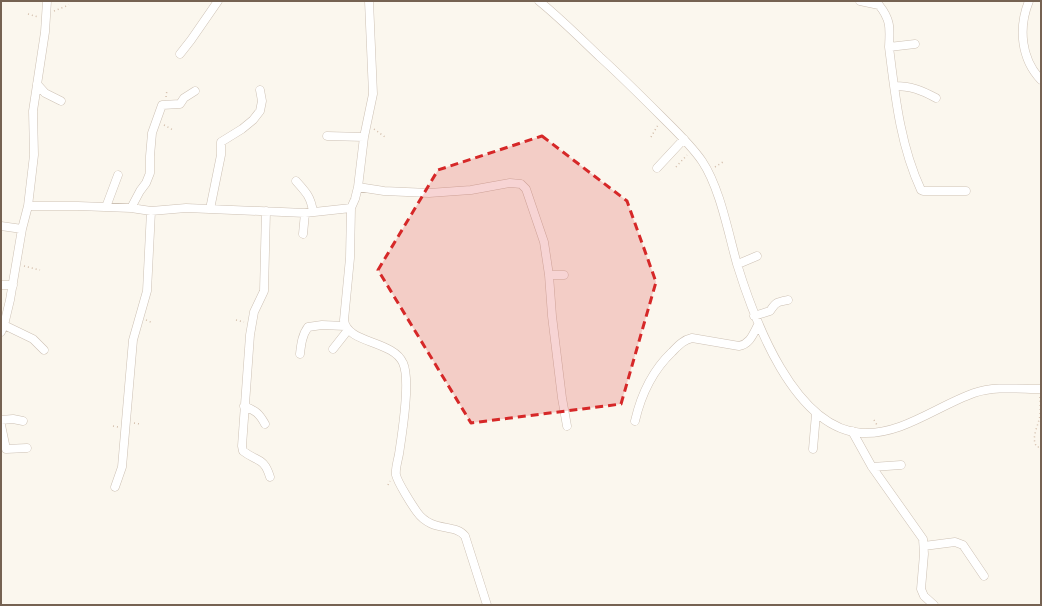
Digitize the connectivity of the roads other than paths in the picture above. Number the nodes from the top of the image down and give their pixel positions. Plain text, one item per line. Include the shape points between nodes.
1 (47, 1) edge
2 (218, 1) edge
3 (369, 1) edge
4 (860, 1) edge
5 (1029, 1) edge
6 (541, 2) edge
7 (915, 44) dead end
8 (889, 47) junction
9 (180, 54) dead end
10 (1041, 80) edge
11 (37, 84) junction
12 (894, 86) junction
13 (260, 90) dead end
14 (195, 91) dead end
15 (936, 98) dead end
16 (61, 100) dead end
17 (327, 136) dead end
18 (364, 137) junction
19 (684, 140) junction
20 (657, 168) dead end
21 (118, 175) dead end
22 (296, 181) dead end
23 (358, 187) junction
24 (966, 191) dead end
25 (28, 206) junction
26 (106, 207) junction
27 (131, 208) junction
28 (351, 208) junction
29 (210, 209) junction
30 (151, 211) junction
31 (266, 211) junction
32 (309, 212) junction
33 (1, 226) edge
34 (22, 229) junction
35 (303, 234) dead end
36 (758, 256) dead end
37 (738, 264) junction
38 (549, 275) junction
39 (564, 275) dead end
40 (1, 285) edge
41 (12, 285) junction
42 (788, 300) dead end
43 (754, 316) junction
44 (758, 325) junction
45 (3, 328) edge
46 (346, 328) junction
47 (333, 349) dead end
48 (44, 350) dead end
49 (300, 354) dead end
50 (1041, 389) edge
51 (244, 406) junction
52 (816, 414) junction
53 (1, 420) edge
54 (23, 421) dead end
55 (635, 421) dead end
56 (265, 424) dead end
57 (1, 425) edge
58 (567, 426) dead end
59 (852, 431) junction
60 (27, 448) dead end
61 (813, 449) dead end
62 (901, 465) dead end
63 (872, 467) junction
64 (270, 477) dead end
65 (115, 487) dead end
66 (924, 546) junction
67 (984, 576) dead end
68 (487, 605) edge
69 (934, 605) edge

1 - 11 street
2 - 9 street
3 - 18 street via 374,94
4 - 8 street via 879,5 883,10 888,19
5 - 10 street via 1022,36 1029,64
6 - 19 street via 630,84
7 - 8 street
8 - 12 street
11 - 16 street via 46,93
11 - 25 street via 33,111 34,155
12 - 15 street via 921,90
12 - 24 street via 901,131 921,190
13 - 29 street via 260,111 248,125 221,142 221,155
14 - 27 street via 180,104 162,105 152,133 150,173
17 - 18 street
18 - 23 street
19 - 20 street
19 - 37 street via 708,171
21 - 26 street
22 - 32 street via 311,202
23 - 28 street
23 - 38 street via 429,193 471,190 510,183 521,184 526,189 544,242
25 - 26 street
25 - 34 street
26 - 27 street
27 - 30 street
28 - 32 street
28 - 46 street via 350,258 344,320
29 - 30 street
29 - 31 street
30 - 65 street via 147,291 133,340 122,467
31 - 32 street
31 - 51 street via 264,291 254,312 251,329
32 - 35 street
33 - 34 street
34 - 41 street
36 - 37 street
37 - 43 street
38 - 39 street
38 - 58 street
40 - 41 street
41 - 45 street
42 - 43 street via 777,302 770,311
43 - 44 street
44 - 52 street via 787,378
44 - 55 street via 749,342 744,345 692,338 679,345 652,375
45 - 48 street via 33,339
46 - 47 street
46 - 49 street via 322,325 308,327
46 - 68 street via 400,356 404,364 406,387 396,476 422,518 441,528 458,530 465,536
50 - 59 street via 990,389 974,393 902,426 881,432
51 - 56 street via 260,415
51 - 64 street via 243,451 262,462
52 - 59 street via 824,420
52 - 61 street
53 - 54 street via 13,418
57 - 60 street via 6,449
59 - 63 street
62 - 63 street
63 - 66 street via 919,532
66 - 67 street via 959,543
66 - 69 street via 921,589 924,596

